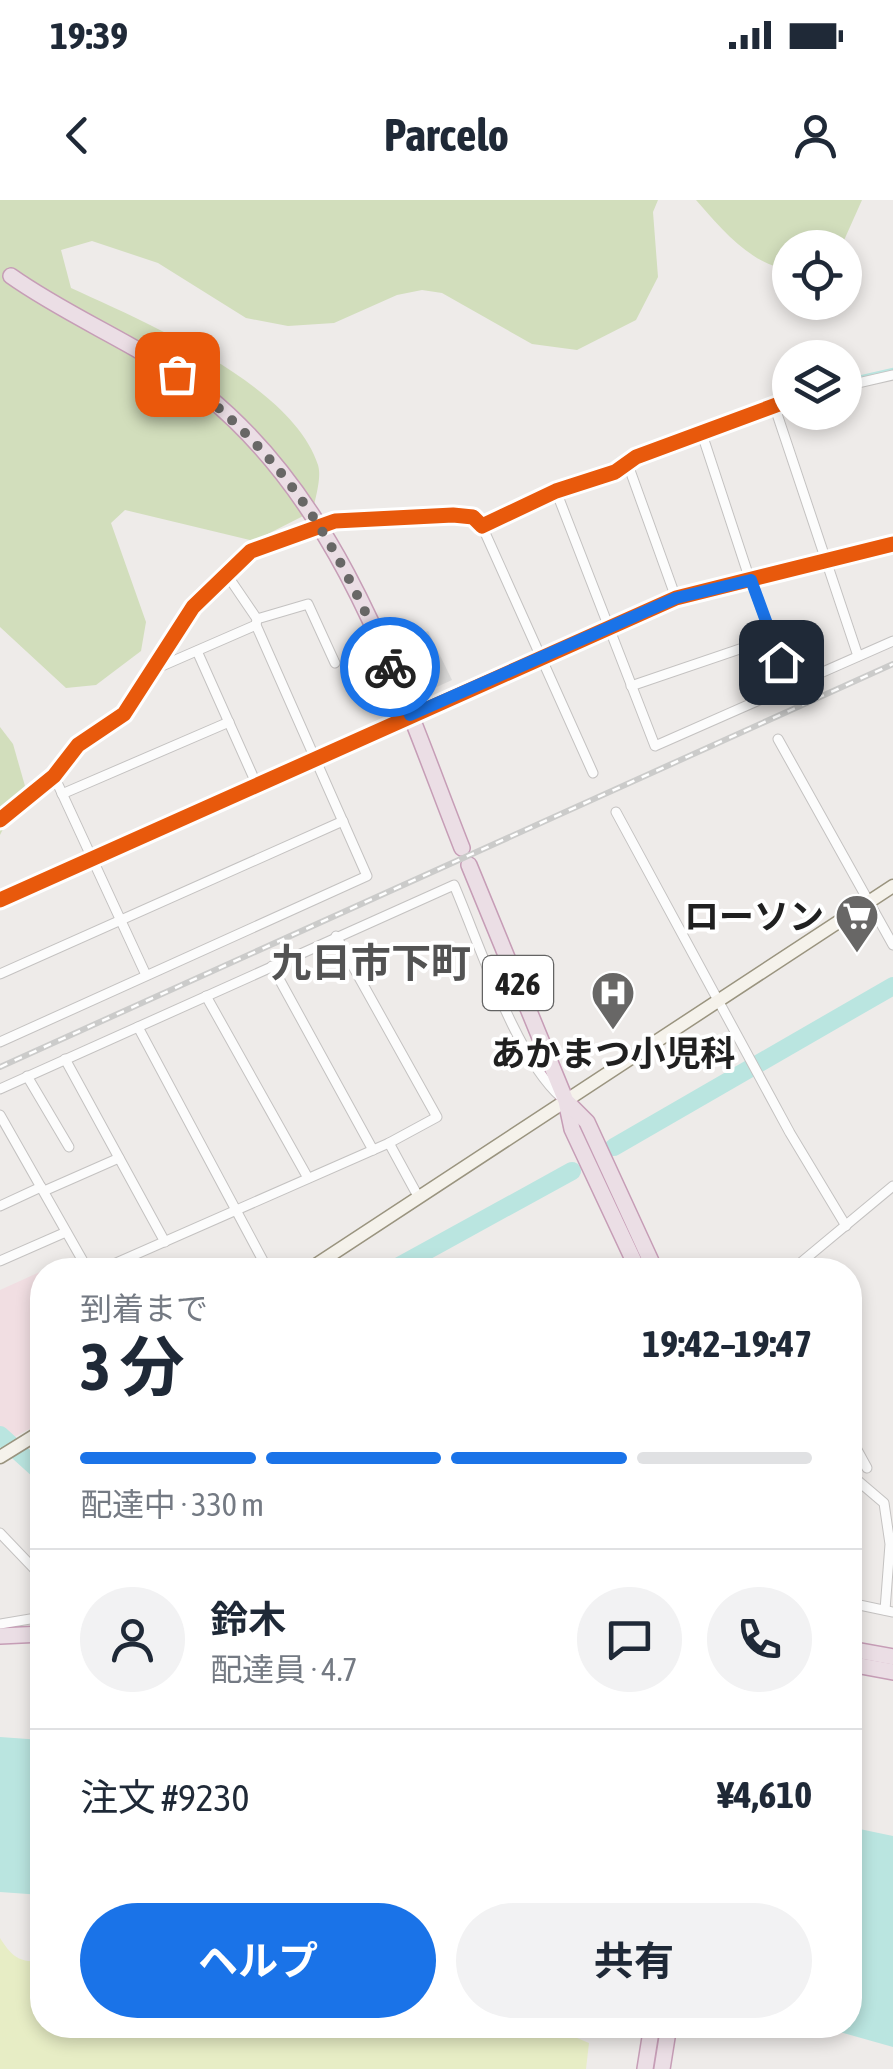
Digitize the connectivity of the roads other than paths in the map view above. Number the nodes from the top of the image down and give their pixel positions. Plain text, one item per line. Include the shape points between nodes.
1 (11, 276) dead end
2 (893, 375) edge
3 (862, 382) edge
4 (772, 406) edge
5 (782, 430) edge
6 (701, 432) junction
7 (628, 462) junction
8 (556, 491) junction
9 (335, 521) dead end
10 (482, 526) junction
11 (304, 529) dead end
12 (893, 544) edge
13 (826, 561) junction
14 (225, 572) junction
15 (750, 580) junction
16 (676, 598) junction
17 (256, 622) junction
18 (607, 626) junction
19 (772, 638) junction
20 (893, 641) edge
21 (197, 651) junction
22 (541, 655) junction
23 (858, 656) junction
24 (334, 662) dead end
25 (147, 672) junction
26 (631, 686) junction
27 (790, 688) junction
28 (410, 715) junction
29 (229, 722) junction
30 (778, 739) dead end
31 (313, 756) junction
32 (593, 773) dead end
33 (54, 776) junction
34 (256, 783) junction
35 (62, 794) junction
36 (616, 812) dead end
37 (0, 820) edge
38 (343, 821) junction
39 (462, 848) dead end
40 (92, 860) junction
41 (470, 865) dead end
42 (893, 886) edge
43 (0, 900) edge
44 (869, 902) junction
45 (120, 921) junction
46 (336, 936) junction
47 (893, 945) edge
48 (272, 966) junction
49 (0, 974) edge
50 (146, 975) junction
51 (206, 996) junction
52 (720, 1000) junction
53 (138, 1027) junction
54 (0, 1042) edge
55 (66, 1059) junction
56 (27, 1076) junction
57 (0, 1089) edge
58 (566, 1101) junction
59 (0, 1115) edge
60 (389, 1144) junction
61 (69, 1147) dead end
62 (374, 1150) junction
63 (119, 1158) junction
64 (308, 1178) junction
65 (893, 1186) edge
66 (42, 1189) junction
67 (419, 1198) junction
68 (0, 1206) edge
69 (238, 1210) junction
70 (846, 1226) junction
71 (66, 1232) junction
72 (165, 1242) junction
73 (81, 1258) edge
74 (128, 1258) edge
75 (262, 1258) edge
76 (326, 1258) edge
77 (632, 1258) edge
78 (649, 1258) edge
79 (807, 1258) edge
80 (0, 1261) edge
81 (30, 1438) edge
82 (7, 1450) edge
83 (862, 1460) edge
84 (866, 1468) dead end
85 (862, 1484) edge
86 (0, 1533) edge
87 (30, 1564) edge
88 (862, 1605) edge
89 (889, 1611) edge
90 (30, 1619) edge
91 (0, 1624) edge
92 (30, 1635) edge
93 (0, 1636) edge
94 (862, 1651) edge
95 (893, 1657) edge
96 (862, 1666) edge
97 (893, 1672) edge
98 (650, 2038) edge
99 (667, 2038) edge
100 (645, 2069) edge
101 (662, 2069) edge

1 - 28 highway via 177,374 265,449 335,554
2 - 3 street
4 - 6 street
5 - 13 street
6 - 7 street
6 - 15 street
7 - 8 street
7 - 16 street
8 - 10 street
8 - 18 street
9 - 10 street via 454,516 473,517
10 - 22 street
11 - 14 street via 251,550
12 - 13 street
13 - 15 street
13 - 23 street
14 - 17 street
14 - 25 street
15 - 16 street
15 - 19 street
16 - 18 street
17 - 21 street
17 - 24 street via 308,604
17 - 31 street
18 - 22 street
18 - 26 street
19 - 26 street
19 - 27 street
20 - 23 street
21 - 25 street
21 - 29 street
22 - 28 street
22 - 32 street
23 - 27 street
25 - 33 street via 124,714 78,745
26 - 27 street via 655,746
28 - 31 street
28 - 39 highway
29 - 34 street
29 - 35 street
30 - 44 street
31 - 34 street
31 - 38 street
33 - 35 street
33 - 37 street
34 - 40 street
35 - 40 street
36 - 52 street
38 - 45 street
38 - 50 street via 368,876 364,881
40 - 43 street
40 - 45 street
41 - 58 highway, 426
42 - 44 street
44 - 47 street
44 - 52 street
45 - 49 street
45 - 50 street
46 - 48 street
46 - 58 street via 454,885 528,1055
46 - 60 street via 438,1116
48 - 51 street
48 - 62 street
50 - 54 street
51 - 53 street
51 - 64 street
52 - 58 street
52 - 70 street
53 - 55 street
53 - 69 street
55 - 56 street
55 - 63 street
56 - 57 street
56 - 61 street
58 - 67 street
58 - 77 highway, 426 via 572,1129
58 - 78 highway, 426 via 587,1122
59 - 66 street
60 - 62 street
60 - 67 street
62 - 64 street
63 - 66 street
63 - 72 street
64 - 69 street
65 - 70 street
66 - 68 street
66 - 71 street
67 - 76 street
69 - 72 street
69 - 75 street
70 - 79 street
71 - 73 street
71 - 80 street
72 - 74 street
81 - 82 street
83 - 84 street
85 - 89 street via 884,1503
86 - 87 street
88 - 89 street
90 - 91 street
92 - 93 highway
94 - 95 highway
96 - 97 highway
98 - 100 highway
99 - 101 highway

